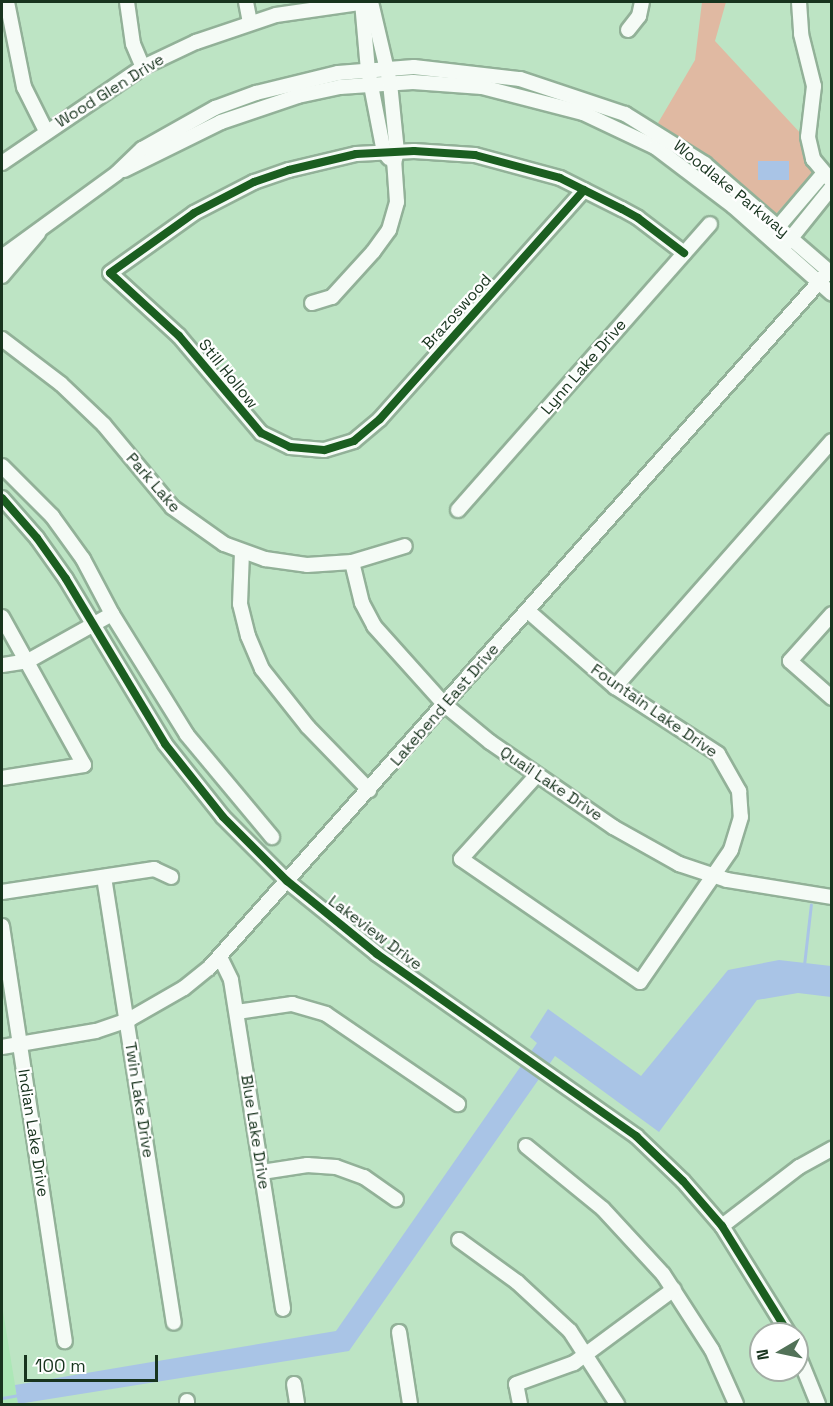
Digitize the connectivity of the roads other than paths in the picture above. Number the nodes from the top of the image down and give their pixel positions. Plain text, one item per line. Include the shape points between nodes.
1 (8, 2) edge
2 (127, 2) edge
3 (246, 2) edge
4 (363, 2) edge
5 (370, 2) edge
6 (642, 2) edge
7 (799, 2) edge
8 (250, 22) junction
9 (628, 30) dead end
10 (380, 37) junction
11 (365, 39) junction
12 (143, 67) junction
13 (387, 68) junction
14 (368, 70) junction
15 (390, 83) junction
16 (371, 85) junction
17 (393, 116) junction
18 (378, 118) junction
19 (46, 131) junction
20 (392, 156) junction
21 (2, 163) edge
22 (117, 173) junction
23 (827, 178) edge
24 (831, 187) edge
25 (584, 190) junction
26 (797, 203) junction
27 (810, 214) junction
28 (710, 224) dead end
29 (45, 225) junction
30 (778, 226) junction
31 (769, 237) junction
32 (791, 238) junction
33 (782, 250) junction
34 (684, 253) junction
35 (2, 257) edge
36 (830, 272) edge
37 (2, 276) edge
38 (819, 283) junction
39 (831, 294) edge
40 (312, 303) dead end
41 (2, 339) edge
42 (831, 441) edge
43 (344, 445) joint
44 (2, 466) edge
45 (2, 498) edge
46 (458, 510) dead end
47 (405, 546) dead end
48 (242, 552) junction
49 (352, 562) junction
50 (528, 610) junction
51 (112, 614) junction
52 (831, 614) edge
53 (2, 617) edge
54 (92, 624) junction
55 (28, 661) junction
56 (2, 665) edge
57 (615, 687) junction
58 (831, 698) edge
59 (445, 705) junction
60 (537, 775) junction
61 (2, 778) edge
62 (369, 790) junction
63 (272, 837) dead end
64 (714, 876) junction
65 (104, 877) junction
66 (171, 877) dead end
67 (287, 881) junction
68 (2, 892) edge
69 (831, 897) edge
70 (2, 926) edge
71 (220, 957) junction
72 (237, 1012) junction
73 (126, 1020) junction
74 (20, 1044) junction
75 (2, 1047) edge
76 (458, 1104) dead end
77 (526, 1146) dead end
78 (831, 1149) edge
79 (262, 1172) junction
80 (396, 1199) dead end
81 (722, 1226) junction
82 (459, 1240) dead end
83 (674, 1289) junction
84 (283, 1309) dead end
85 (782, 1322) edge
86 (174, 1323) dead end
87 (399, 1332) dead end
88 (65, 1341) dead end
89 (587, 1354) junction
90 (809, 1382) edge
91 (294, 1384) dead end
92 (297, 1404) edge
93 (411, 1404) edge
94 (520, 1404) edge
95 (617, 1404) edge
96 (736, 1404) edge
97 (818, 1404) edge

1 - 19 street via 22,80
2 - 12 street via 133,44
3 - 8 street
4 - 8 street, Wood Glen Drive via 304,9
4 - 11 street
5 - 10 street
6 - 9 street via 639,16
7 - 23 street via 800,27 814,86 808,136 813,159
8 - 12 street, Wood Glen Drive
10 - 11 street
10 - 13 street
11 - 14 street
12 - 19 street, Wood Glen Drive
13 - 14 street, Woodlake Parkway
13 - 15 street
13 - 30 street, Woodlake Parkway via 484,72 588,99 663,135 705,164
14 - 16 street
14 - 22 street, Woodlake Parkway via 294,82 215,108 142,149
15 - 16 street, Woodlake Parkway
15 - 17 street
15 - 31 street, Woodlake Parkway via 482,87 592,117 655,147 703,181
16 - 18 street
16 - 22 street, Woodlake Parkway via 340,87 260,107
17 - 18 street
17 - 20 street
18 - 20 street
19 - 21 street, Wood Glen Drive
20 - 25 street via 493,159 560,178
20 - 40 street via 397,202 389,230 332,297
20 - 43 street, Still Hollow via 311,164 254,182 194,213 110,273 179,336 261,433 300,449 324,450
22 - 29 street, Woodlake Parkway
23 - 26 street
24 - 27 street
25 - 34 street via 638,218
25 - 43 street, Brazoswood via 380,419
26 - 27 street
26 - 30 street
27 - 32 street
28 - 34 street, Lynn Lake Drive
29 - 35 street, Woodlake Parkway
29 - 37 street, Woodlake Parkway
30 - 31 street
30 - 32 street, Woodlake Parkway
31 - 33 street, Woodlake Parkway
32 - 33 street
32 - 36 street, Woodlake Parkway
33 - 38 street, Woodlake Parkway
34 - 46 street, Lynn Lake Drive
36 - 38 street, Lakebend East Drive
38 - 39 street, Woodlake Parkway
38 - 50 street, Lakebend East Drive
41 - 48 street, Park Lake via 61,384 104,425 172,507 205,534
42 - 57 street
44 - 51 street via 52,516 83,560
45 - 54 street, Lakeview Drive via 37,538
47 - 49 street, Park Lake
48 - 49 street, Park Lake via 296,564
48 - 62 street via 240,604 262,669 308,727
49 - 59 street, Quail Lake Drive via 358,591 374,626
50 - 57 street, Fountain Lake Drive
50 - 59 street, Lakebend East Drive
51 - 54 street
51 - 63 street via 187,735
52 - 58 street via 790,661
53 - 55 street
54 - 55 street
54 - 67 street, Lakeview Drive via 184,769 223,817
55 - 56 street
55 - 61 street via 84,765
57 - 64 street, Fountain Lake Drive via 704,742 733,775 741,800 740,826 731,850
59 - 60 street, Quail Lake Drive
59 - 62 street, Lakebend East Drive
60 - 64 street, Quail Lake Drive via 654,852
60 - 64 street, Fountain Lake Drive via 461,859 640,982
62 - 67 street, Lakebend East Drive
64 - 69 street, Quail Lake Drive via 772,890
65 - 66 street via 154,868
65 - 68 street
65 - 73 street, Twin Lake Drive
67 - 71 street, Lakebend East Drive
67 - 81 street, Lakeview Drive via 377,954 636,1136
70 - 74 street, Indian Lake Drive
71 - 72 street, Blue Lake Drive via 231,980
71 - 73 street, Lakebend East Drive via 184,988
72 - 76 street via 292,1004 326,1014
72 - 79 street, Blue Lake Drive
73 - 74 street, Lakebend East Drive via 96,1030
73 - 86 street, Twin Lake Drive
74 - 75 street, Lakebend East Drive
74 - 88 street, Indian Lake Drive
77 - 83 street via 603,1209
78 - 81 street via 799,1167
79 - 80 street via 307,1165 336,1167 364,1177
79 - 84 street, Blue Lake Drive
81 - 85 street, Lakeview Drive
82 - 89 street via 517,1281 570,1331
83 - 89 street
83 - 96 street via 712,1350
87 - 93 street
89 - 94 street via 560,1370 516,1384
89 - 95 street
90 - 97 street
91 - 92 street

